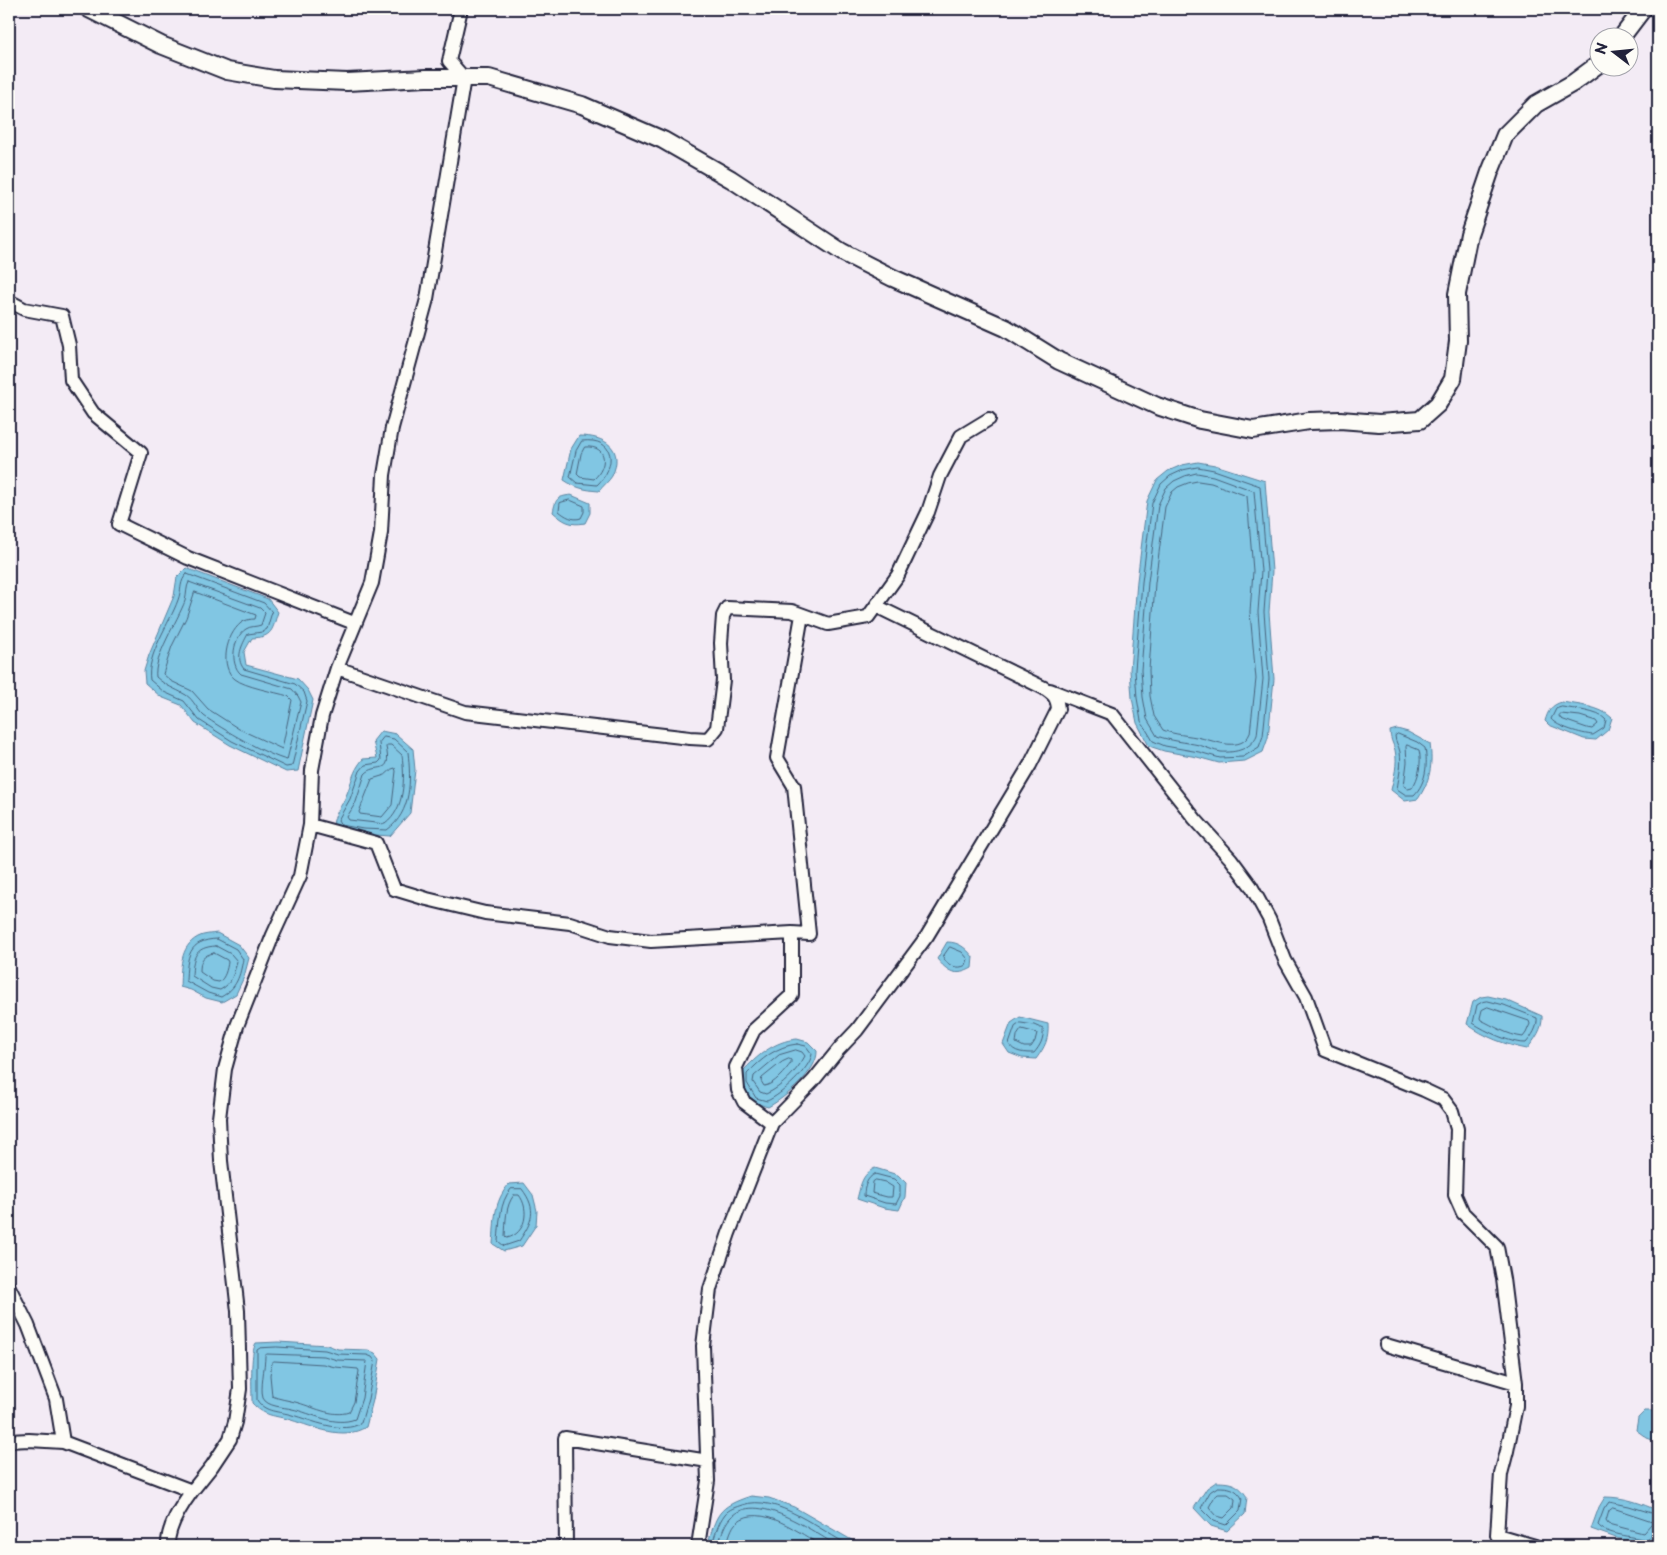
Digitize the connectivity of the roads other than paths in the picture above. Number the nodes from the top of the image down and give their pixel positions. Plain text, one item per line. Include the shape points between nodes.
1 (89, 9) edge
2 (461, 9) edge
3 (1643, 9) edge
4 (1629, 28) edge
5 (1590, 71) edge
6 (464, 78) junction
7 (9, 301) edge
8 (989, 419) dead end
9 (876, 606) junction
10 (802, 614) junction
11 (354, 623) junction
12 (337, 668) junction
13 (1044, 688) junction
14 (310, 825) junction
15 (792, 933) junction
16 (772, 1123) junction
17 (9, 1287) edge
18 (1386, 1345) dead end
19 (1516, 1383) junction
20 (9, 1441) edge
21 (63, 1442) junction
22 (708, 1461) junction
23 (192, 1490) junction
24 (168, 1546) edge
25 (566, 1546) edge
26 (698, 1546) edge
27 (1535, 1546) edge

1 - 6 main road via 162,45 227,71 274,79 347,82
2 - 6 street via 449,60
3 - 4 main road
5 - 6 main road via 1536,104 1505,135 1468,234 1457,294 1458,341 1453,379 1438,404 1420,420 1379,423 1340,420 1254,430 1200,420 1157,406 1059,361 1006,328 842,252 731,179 663,140 582,105 489,78
6 - 11 street via 427,300 392,428 384,475 381,533 372,583
7 - 11 street via 24,309 62,316 69,345 71,380 93,413 141,453 118,524 188,558
8 - 9 street via 961,436 940,476 928,512 898,575
9 - 10 street via 868,618 828,624
9 - 13 street
10 - 12 street via 727,608 723,616 723,680 717,728 708,739 465,712
10 - 15 street via 777,758 794,786 809,934
11 - 12 street
12 - 14 street via 322,716 312,770
13 - 16 street via 1057,699 1058,708 1030,765 927,936 857,1030 813,1082
13 - 19 street via 1112,714 1236,866 1269,919 1285,960 1306,998 1325,1050 1443,1099 1452,1111 1457,1129 1455,1195 1463,1213 1497,1247
14 - 15 street via 376,843 394,889 485,912 570,923 610,936 652,941
14 - 23 street via 300,876 237,1026 225,1069 220,1118 221,1161 238,1311 240,1389 230,1439
15 - 16 street via 792,995 754,1030 736,1067 738,1090 744,1102
16 - 22 street via 710,1289 703,1346
17 - 21 street via 28,1325 56,1399
18 - 19 street
19 - 27 street via 1516,1406 1500,1474 1497,1535
20 - 21 street
21 - 23 street
22 - 25 street via 565,1438
22 - 26 street
23 - 24 street via 180,1508

